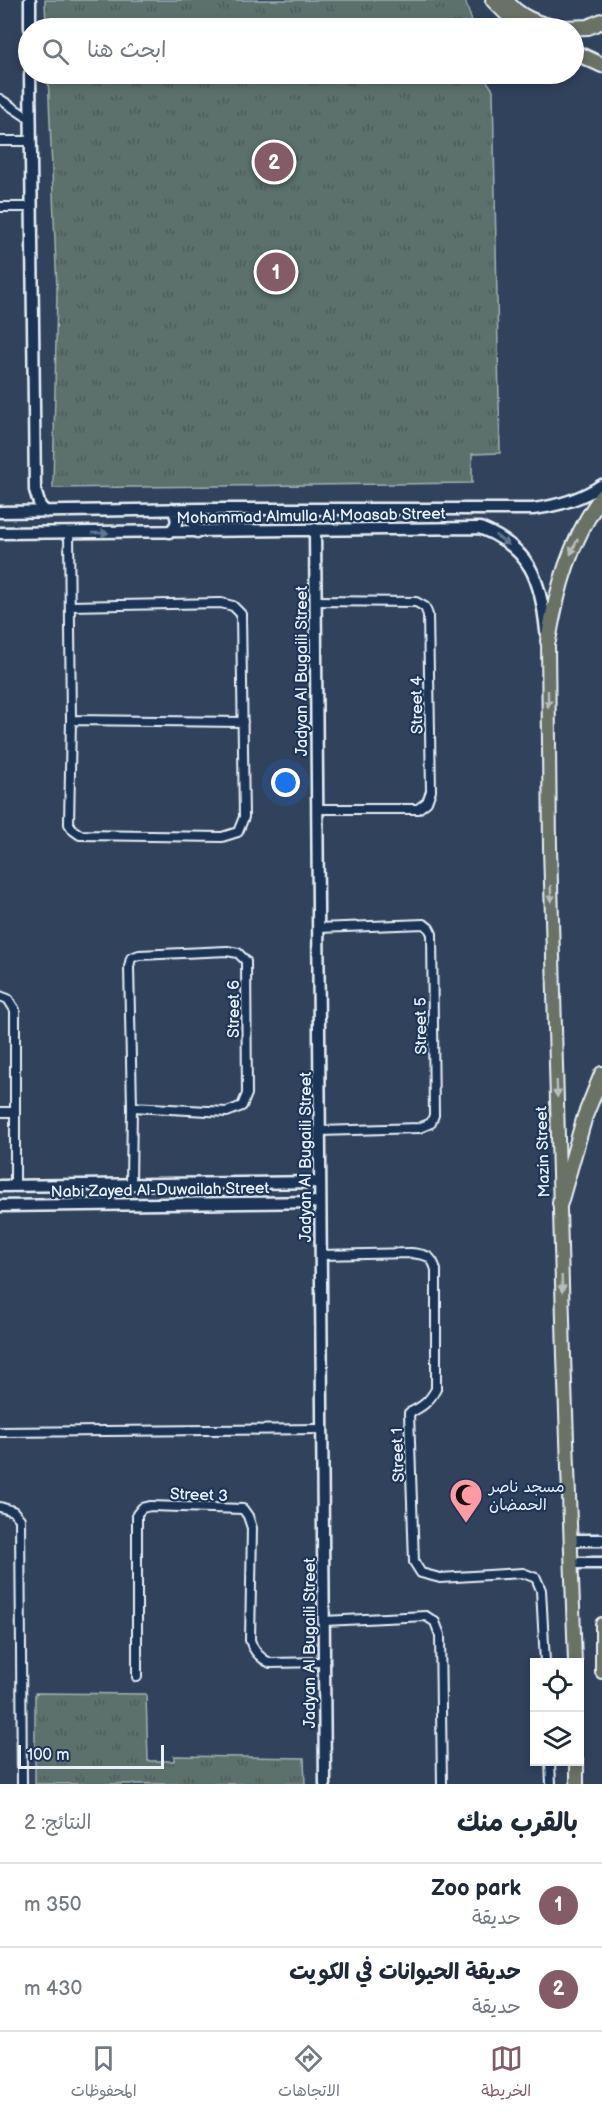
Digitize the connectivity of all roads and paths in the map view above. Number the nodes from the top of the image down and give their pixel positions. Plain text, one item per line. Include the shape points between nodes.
1 (30, 0) edge
2 (493, 0) edge
3 (506, 0) edge
4 (30, 18) edge
5 (511, 18) edge
6 (529, 18) edge
7 (602, 21) edge
8 (584, 27) edge
9 (584, 57) edge
10 (602, 65) edge
11 (30, 84) edge
12 (0, 99) edge
13 (30, 119) junction
14 (0, 141) edge
15 (30, 141) junction
16 (0, 207) edge
17 (31, 207) junction
18 (602, 485) edge
19 (34, 490) junction
20 (602, 496) edge
21 (172, 509) junction
22 (202, 509) junction
23 (488, 510) junction
24 (0, 512) edge
25 (22, 512) junction
26 (46, 512) junction
27 (480, 528) junction
28 (315, 529) junction
29 (169, 532) junction
30 (197, 532) junction
31 (0, 533) edge
32 (69, 533) junction
33 (315, 601) junction
34 (70, 606) junction
35 (548, 641) junction
36 (71, 720) junction
37 (243, 722) junction
38 (317, 809) junction
39 (318, 928) junction
40 (0, 996) edge
41 (602, 1074) edge
42 (132, 1107) junction
43 (0, 1112) edge
44 (14, 1112) junction
45 (320, 1131) junction
46 (320, 1182) junction
47 (201, 1183) junction
48 (228, 1183) junction
49 (131, 1184) junction
50 (0, 1186) edge
51 (15, 1186) junction
52 (320, 1202) junction
53 (228, 1203) junction
54 (560, 1203) junction
55 (200, 1204) junction
56 (0, 1206) edge
57 (321, 1255) junction
58 (322, 1429) junction
59 (0, 1432) edge
60 (0, 1507) edge
61 (572, 1540) junction
62 (602, 1540) edge
63 (572, 1563) junction
64 (602, 1563) edge
65 (324, 1621) junction
66 (602, 1624) edge
67 (545, 1658) edge
68 (575, 1658) edge
69 (324, 1662) junction
70 (602, 1672) edge
71 (137, 1677) dead end
72 (550, 1766) edge
73 (577, 1766) edge
74 (22, 1784) edge
75 (325, 1784) edge
76 (442, 1784) edge
77 (551, 1784) edge
78 (578, 1784) edge

1 - 4 street
2 - 5 highway
3 - 6 highway
7 - 8 highway
9 - 10 highway
11 - 13 street
12 - 13 street
13 - 15 street
14 - 15 street
15 - 17 street
16 - 17 street
17 - 19 street
18 - 23 street, Mohammad Almulla Al Moasab Street via 551,507
19 - 25 street
19 - 26 street
20 -> 35 highway via 571,550 556,595
21 - 22 street, Mohammad Almulla Al Moasab Street
21 - 26 street, Mohammad Almulla Al Moasab Street
21 - 29 street via 177,522
22 - 23 street, Mohammad Almulla Al Moasab Street
22 - 30 street via 194,519
23 - 27 street via 491,522
24 - 25 street, Mohammad Almulla Al Moasab Street
25 - 26 street, Mohammad Almulla Al Moasab Street
27 - 28 street, Mohammad Almulla Al Moasab Street
27 -> 35 street, Mohammad Almulla Al Moasab Street via 525,558 543,597
28 - 30 street, Mohammad Almulla Al Moasab Street
28 - 33 street, Jadyan Al Bugaili Street
29 - 30 street, Mohammad Almulla Al Moasab Street
32 -> 29 street, Mohammad Almulla Al Moasab Street
31 - 32 street, Mohammad Almulla Al Moasab Street
32 - 34 street
33 - 38 street, Jadyan Al Bugaili Street
33 - 38 street, Street 4 via 416,602 425,607 431,791 427,802 418,809
34 - 36 street
34 - 37 street via 233,606 241,614
35 -> 54 main road, Mazin Street
36 - 37 street
36 - 37 street via 69,824 80,835 116,837 222,837 238,832 244,817
38 - 39 street, Jadyan Al Bugaili Street
39 - 45 street, Jadyan Al Bugaili Street
39 - 45 street, Street 5 via 424,924 429,928 434,1114 431,1123 419,1128
40 - 44 street via 8,999 15,1010
41 - 54 highway via 585,1116
42 - 42 street, Street 6 via 131,958 238,952 246,961 247,1094 242,1106 226,1113
42 - 49 street, Street 6
43 - 44 street
44 - 51 street
45 - 46 street, Jadyan Al Bugaili Street
46 - 48 street, Nabi Zayed Al-Duwailah Street
46 - 52 street, Jadyan Al Bugaili Street
47 - 48 street, Nabi Zayed Al-Duwailah Street
47 - 49 street, Nabi Zayed Al-Duwailah Street
47 - 55 street via 209,1191
48 - 53 street via 224,1196
49 - 51 street, Nabi Zayed Al-Duwailah Street
50 - 51 street, Nabi Zayed Al-Duwailah Street
52 - 53 street, Nabi Zayed Al-Duwailah Street
52 - 57 street, Jadyan Al Bugaili Street
53 - 55 street, Nabi Zayed Al-Duwailah Street
54 -> 61 main road, Mazin Street
55 - 56 street, Nabi Zayed Al-Duwailah Street
57 - 58 street, Jadyan Al Bugaili Street
57 - 67 street, Street 1 via 411,1253 433,1261 436,1389 423,1407 409,1413 414,1562 421,1573 440,1578 523,1572 536,1578 541,1590
58 - 59 street
58 - 65 street, Jadyan Al Bugaili Street
60 - 74 street via 13,1511 20,1519
61 - 62 street
61 - 63 main road, Mazin Street
63 - 64 street
63 - 68 main road, Mazin Street
65 - 69 street, Jadyan Al Bugaili Street
65 - 76 street via 426,1616 435,1622 440,1635
66 - 70 main road
69 - 71 street, Street 3 via 270,1663 252,1647 252,1528 243,1509 150,1506 137,1514
69 - 75 street, Jadyan Al Bugaili Street
72 - 77 street
73 - 78 main road

